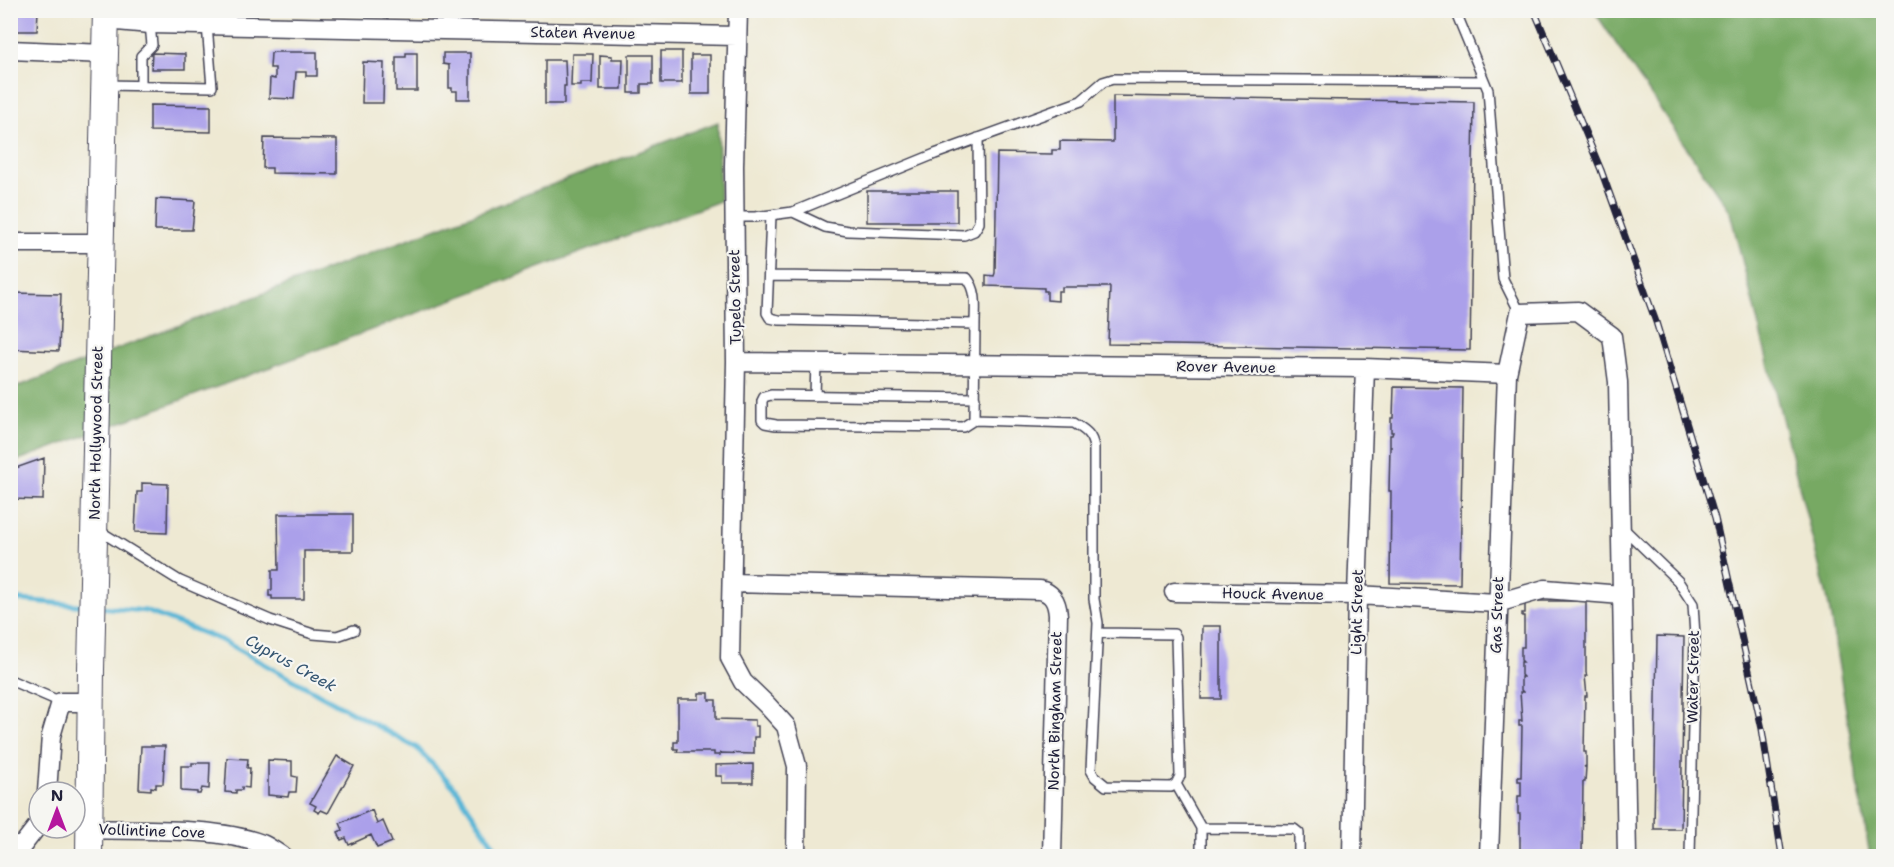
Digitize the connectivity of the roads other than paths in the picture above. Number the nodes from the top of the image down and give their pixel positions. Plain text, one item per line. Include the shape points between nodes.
1 (738, 10) edge
2 (1455, 10) edge
3 (106, 15) edge
4 (150, 24) junction
5 (207, 25) junction
6 (737, 36) junction
7 (10, 50) edge
8 (105, 54) junction
9 (1484, 81) junction
10 (104, 85) junction
11 (141, 86) junction
12 (978, 138) junction
13 (793, 212) junction
14 (771, 215) junction
15 (734, 217) junction
16 (10, 243) edge
17 (99, 243) junction
18 (769, 276) junction
19 (1520, 313) junction
20 (975, 324) junction
21 (736, 362) junction
22 (816, 362) junction
23 (975, 364) junction
24 (1365, 368) junction
25 (1507, 374) junction
26 (815, 396) junction
27 (975, 398) junction
28 (974, 420) junction
29 (1620, 526) junction
30 (94, 527) junction
31 (732, 583) junction
32 (1174, 592) dead end
33 (1357, 595) junction
34 (1622, 595) junction
35 (1497, 603) junction
36 (354, 630) dead end
37 (1098, 633) junction
38 (10, 681) edge
39 (61, 702) junction
40 (90, 702) junction
41 (48, 780) edge
42 (1176, 784) junction
43 (1201, 828) junction
44 (89, 829) junction
45 (27, 840) edge
46 (10, 846) edge
47 (89, 856) edge
48 (282, 856) edge
49 (796, 856) edge
50 (1052, 856) edge
51 (1201, 856) edge
52 (1299, 856) edge
53 (1352, 856) edge
54 (1489, 856) edge
55 (1627, 856) edge
56 (1690, 856) edge

1 - 6 street, Tupelo Street
2 - 9 lane
3 - 4 street, Staten Avenue
3 - 8 main road, North Hollywood Street
4 - 5 street, Staten Avenue
4 - 11 lane via 152,45 141,56
5 - 6 street, Staten Avenue
5 - 11 lane via 212,87
6 - 15 street, Tupelo Street
7 - 8 street
8 - 10 main road, North Hollywood Street
9 - 12 lane via 1113,79 1103,82 1081,101
9 - 19 lane via 1488,90 1503,279
10 - 11 lane
10 - 17 main road, North Hollywood Street
12 - 13 lane
12 - 13 lane via 980,223 964,235 848,231 825,227
13 - 14 lane
14 - 15 lane
14 - 18 lane
15 - 21 street, Tupelo Street
16 - 17 street
17 - 30 main road, North Hollywood Street
18 - 20 lane via 967,278 975,295
18 - 20 lane via 770,318
19 - 25 street
19 - 29 street via 1578,311 1612,336 1618,382
20 - 23 lane
21 - 22 street, Rover Avenue
21 - 31 street, Tupelo Street
22 - 23 street, Rover Avenue
22 - 26 lane
23 - 24 street, Rover Avenue
23 - 27 lane
24 - 25 street, Rover Avenue
24 - 33 street, Light Street
25 - 35 street, Gas Street
26 - 27 lane
26 - 28 lane via 764,397 762,420 776,425 952,427 963,427
27 - 28 lane
28 - 37 lane via 1074,423 1088,431 1094,448 1094,599
29 - 34 street
29 - 56 lane, Water Street via 1678,581 1693,604
30 - 36 lane via 180,582 270,620 313,634 337,636
30 - 40 main road, North Hollywood Street
31 - 49 street, Tupelo Street via 730,658 743,682 786,726 797,766
31 - 50 street, North Bingham Street via 1024,590 1046,592 1055,599
32 - 33 street, Houck Avenue
33 - 35 street, Houck Avenue
33 - 53 street, Light Street
34 - 35 street, Houck Avenue via 1545,589
34 - 55 street
35 - 54 street, Gas Street
37 - 42 lane via 1176,637 1180,776
37 - 42 lane via 1092,770 1095,777 1106,786
38 - 39 lane
39 - 40 street
39 - 41 street via 51,736
40 - 44 main road, North Hollywood Street
42 - 43 lane
43 - 51 lane
43 - 52 lane via 1294,829 1299,833
44 - 47 main road, North Hollywood Street
44 - 48 street, Vollintine Cove via 213,833 264,845
45 - 46 street via 22,846

